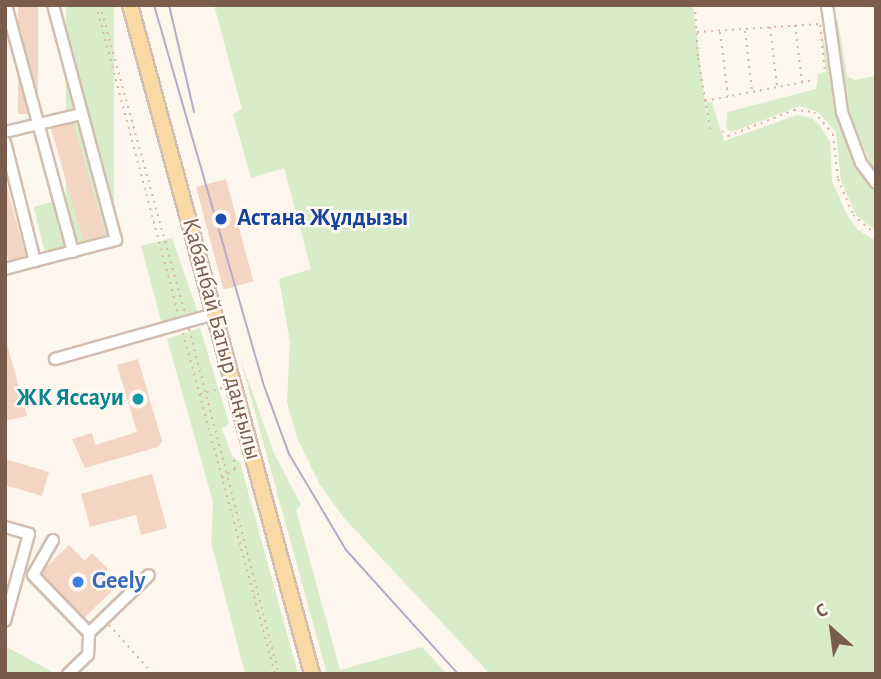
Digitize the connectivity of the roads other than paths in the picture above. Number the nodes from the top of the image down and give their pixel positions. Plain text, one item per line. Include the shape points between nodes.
1 (6, 5) edge
2 (53, 5) edge
3 (130, 5) edge
4 (822, 6) edge
5 (81, 114) junction
6 (37, 124) junction
7 (5, 132) edge
8 (5, 142) edge
9 (876, 183) edge
10 (74, 252) junction
11 (35, 261) junction
12 (5, 269) edge
13 (214, 314) junction
14 (55, 359) dead end
15 (5, 527) edge
16 (53, 540) dead end
17 (5, 573) edge
18 (149, 575) dead end
19 (17, 577) junction
20 (5, 621) edge
21 (89, 634) junction
22 (68, 674) edge
23 (312, 674) edge

1 - 6 street
2 - 5 street
3 - 13 main road, Қабанбай Батыр даңғылы
4 - 9 street via 842,112 862,163
5 - 6 street
5 - 10 street via 116,240
6 - 7 street
6 - 10 street
8 - 11 street
10 - 11 street
11 - 12 street
13 - 14 street
13 - 23 main road, Қабанбай Батыр даңғылы
15 - 19 street via 29,534
16 - 21 street via 33,575
17 - 19 street
18 - 21 street
19 - 20 street
21 - 22 street via 88,656

